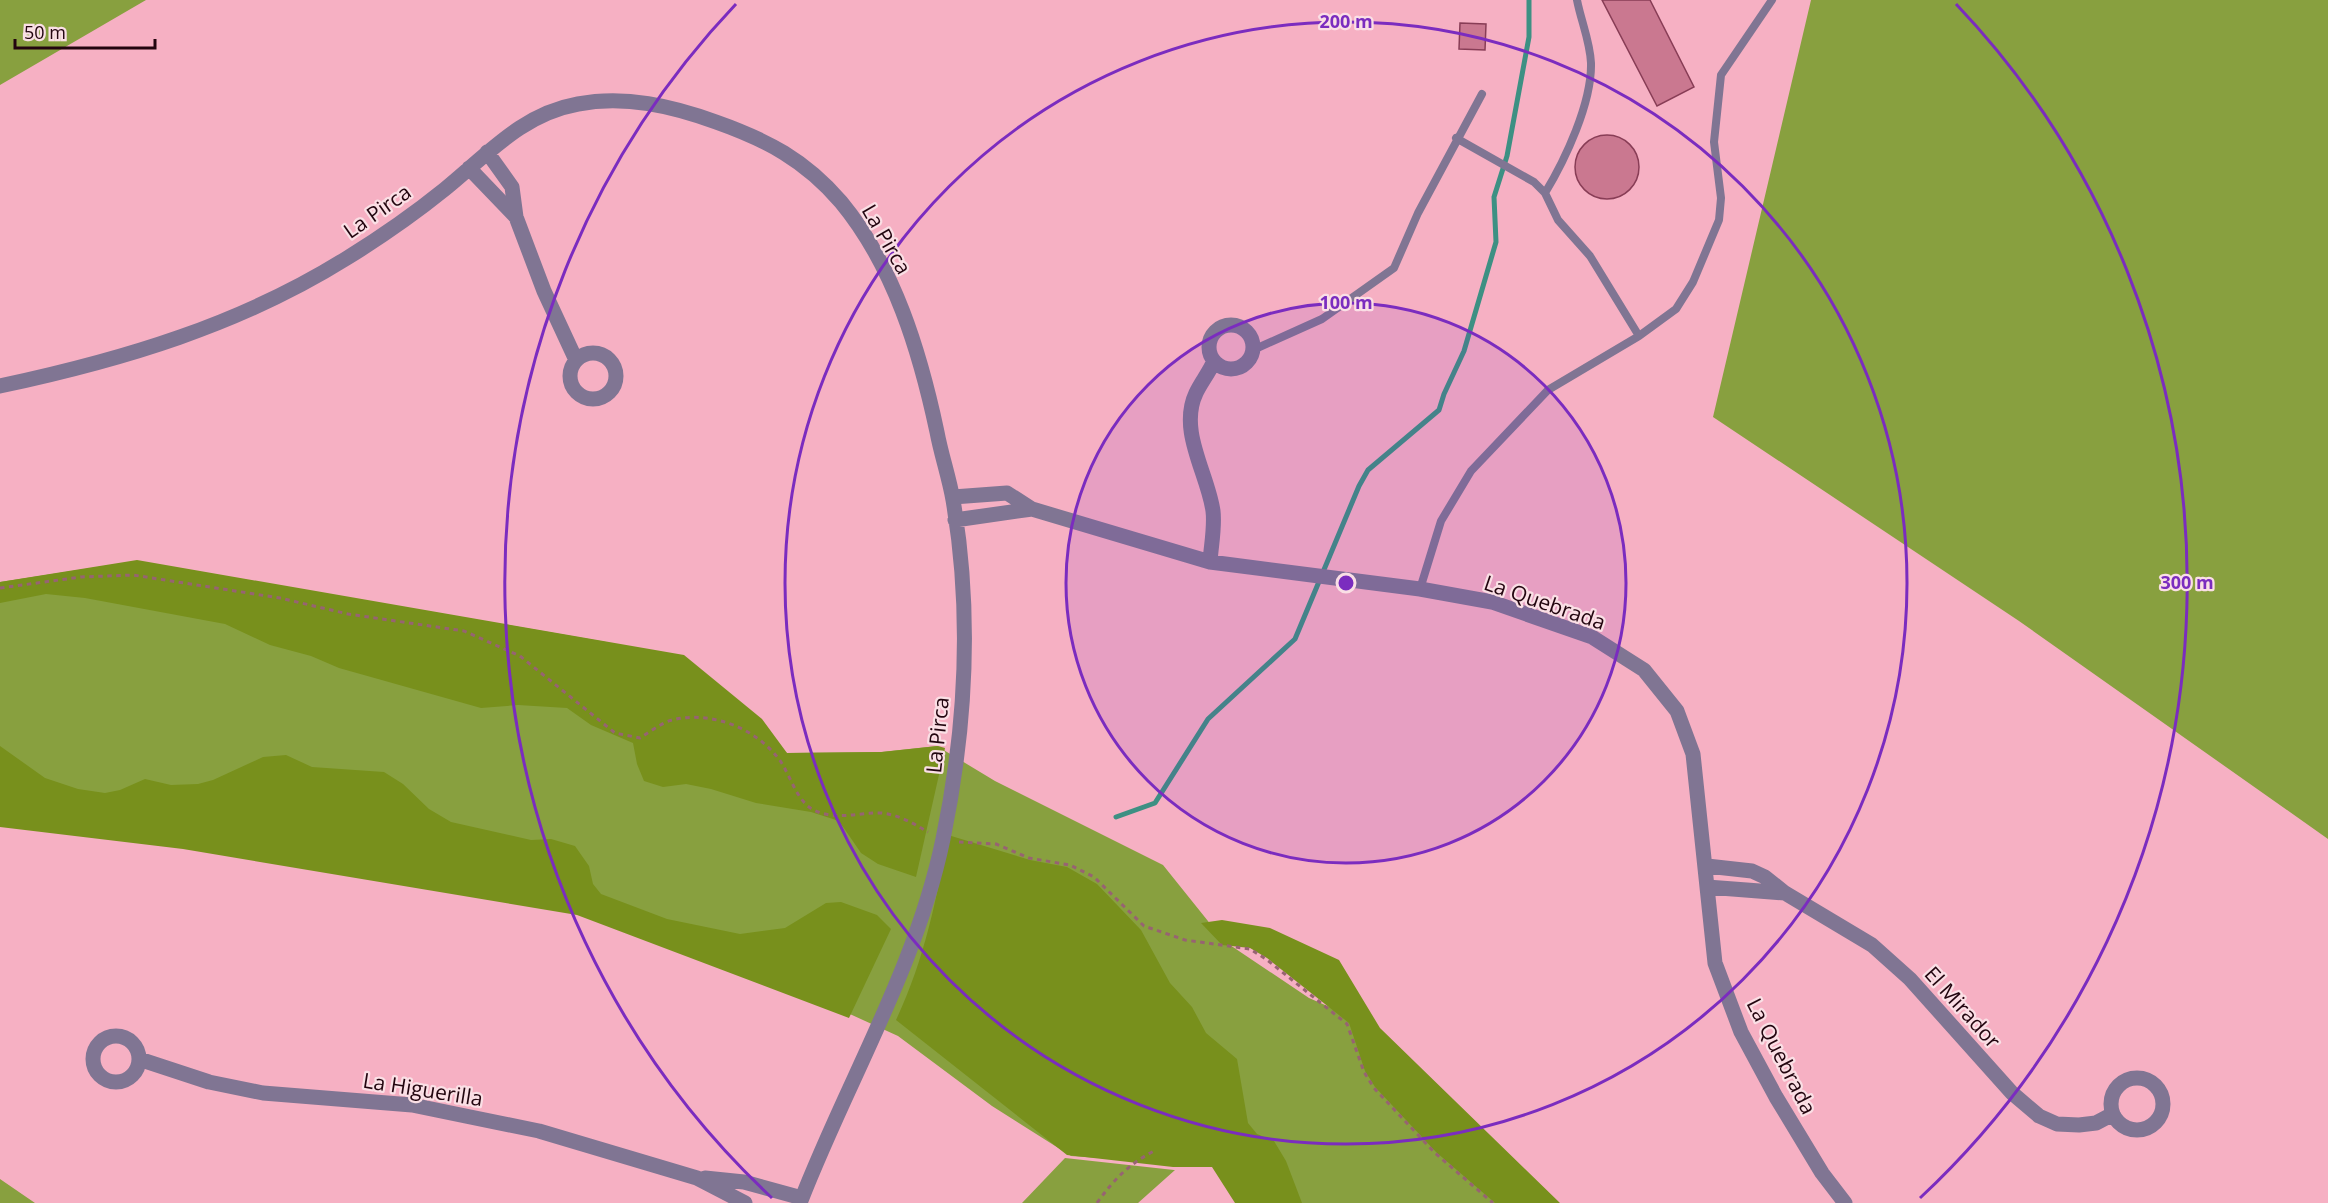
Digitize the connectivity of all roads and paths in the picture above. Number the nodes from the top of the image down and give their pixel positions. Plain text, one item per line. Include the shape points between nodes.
1 (1577, 0) edge
2 (1772, 0) edge
3 (1482, 94) dead end
4 (1456, 138) junction
5 (487, 152) junction
6 (469, 168) junction
7 (1545, 193) junction
8 (516, 217) junction
9 (1639, 336) junction
10 (1253, 350) junction
11 (576, 360) dead end
12 (1214, 361) junction
13 (0, 386) edge
14 (953, 497) junction
15 (1032, 508) junction
16 (955, 520) junction
17 (1210, 562) junction
18 (0, 588) edge
19 (1420, 589) junction
20 (943, 842) junction
21 (1707, 866) junction
22 (1707, 887) junction
23 (1785, 892) junction
24 (139, 1059) dead end
25 (2113, 1114) dead end
26 (1156, 1150) dead end
27 (697, 1178) junction
28 (801, 1201) edge
29 (745, 1203) edge
30 (1097, 1203) edge
31 (1493, 1203) edge
32 (1845, 1203) edge

1 - 7 lane via 1587,35 1589,84 1573,142
2 - 9 lane via 1721,75 1714,142 1719,220 1693,282 1676,309
3 - 4 lane
4 - 7 lane via 1534,182
4 - 10 lane via 1394,268 1322,318
5 - 6 street, La Pirca
5 - 8 street via 512,188
5 - 14 street, La Pirca via 512,131 544,113 589,102 630,102 669,107 707,118 769,141 798,161 840,201 870,245 902,310 925,375
6 - 8 street
6 - 13 street, La Pirca via 410,216 340,262 228,320 133,354
7 - 9 lane via 1558,220 1590,256
8 - 11 street
9 - 19 lane via 1548,390 1472,471 1441,521
10 - 12 street via 1238,368 1223,368
10 - 12 street via 1251,335 1245,329 1227,325 1211,336 1210,354
12 - 17 street via 1195,394 1192,420 1192,445 1214,513
14 - 15 street, La Quebrada via 1006,493
14 - 16 street, La Pirca
15 - 16 street, La Quebrada
15 - 17 street, La Quebrada
16 - 20 street, La Pirca via 966,650 958,749
17 - 19 street, La Quebrada
18 - 20 path via 81,577 133,575 464,631 520,656 615,733 640,738 670,721 686,718 724,722 766,744 805,803 816,812 842,817 881,813 908,819
19 - 21 street, La Quebrada via 1492,602 1592,637 1644,670 1677,711 1693,754
20 - 28 street, La Pirca via 908,961
20 - 31 path via 996,844 1029,858 1070,865 1094,877 1144,926 1185,940 1250,949 1266,959 1347,1024 1374,1088 1435,1153
21 - 22 street, La Quebrada
21 - 23 street, El Mirador via 1752,871
22 - 23 street, El Mirador
22 - 32 street, La Quebrada via 1715,963 1741,1032 1822,1173
23 - 25 street, El Mirador via 1872,945 1910,979 2012,1093 2039,1116 2057,1124 2079,1125 2096,1123
24 - 27 street, La Higuerilla via 209,1082 264,1093 412,1105 539,1131
26 - 30 path via 1116,1176
27 - 28 street, La Higuerilla via 744,1182
27 - 29 street, La Higuerilla

